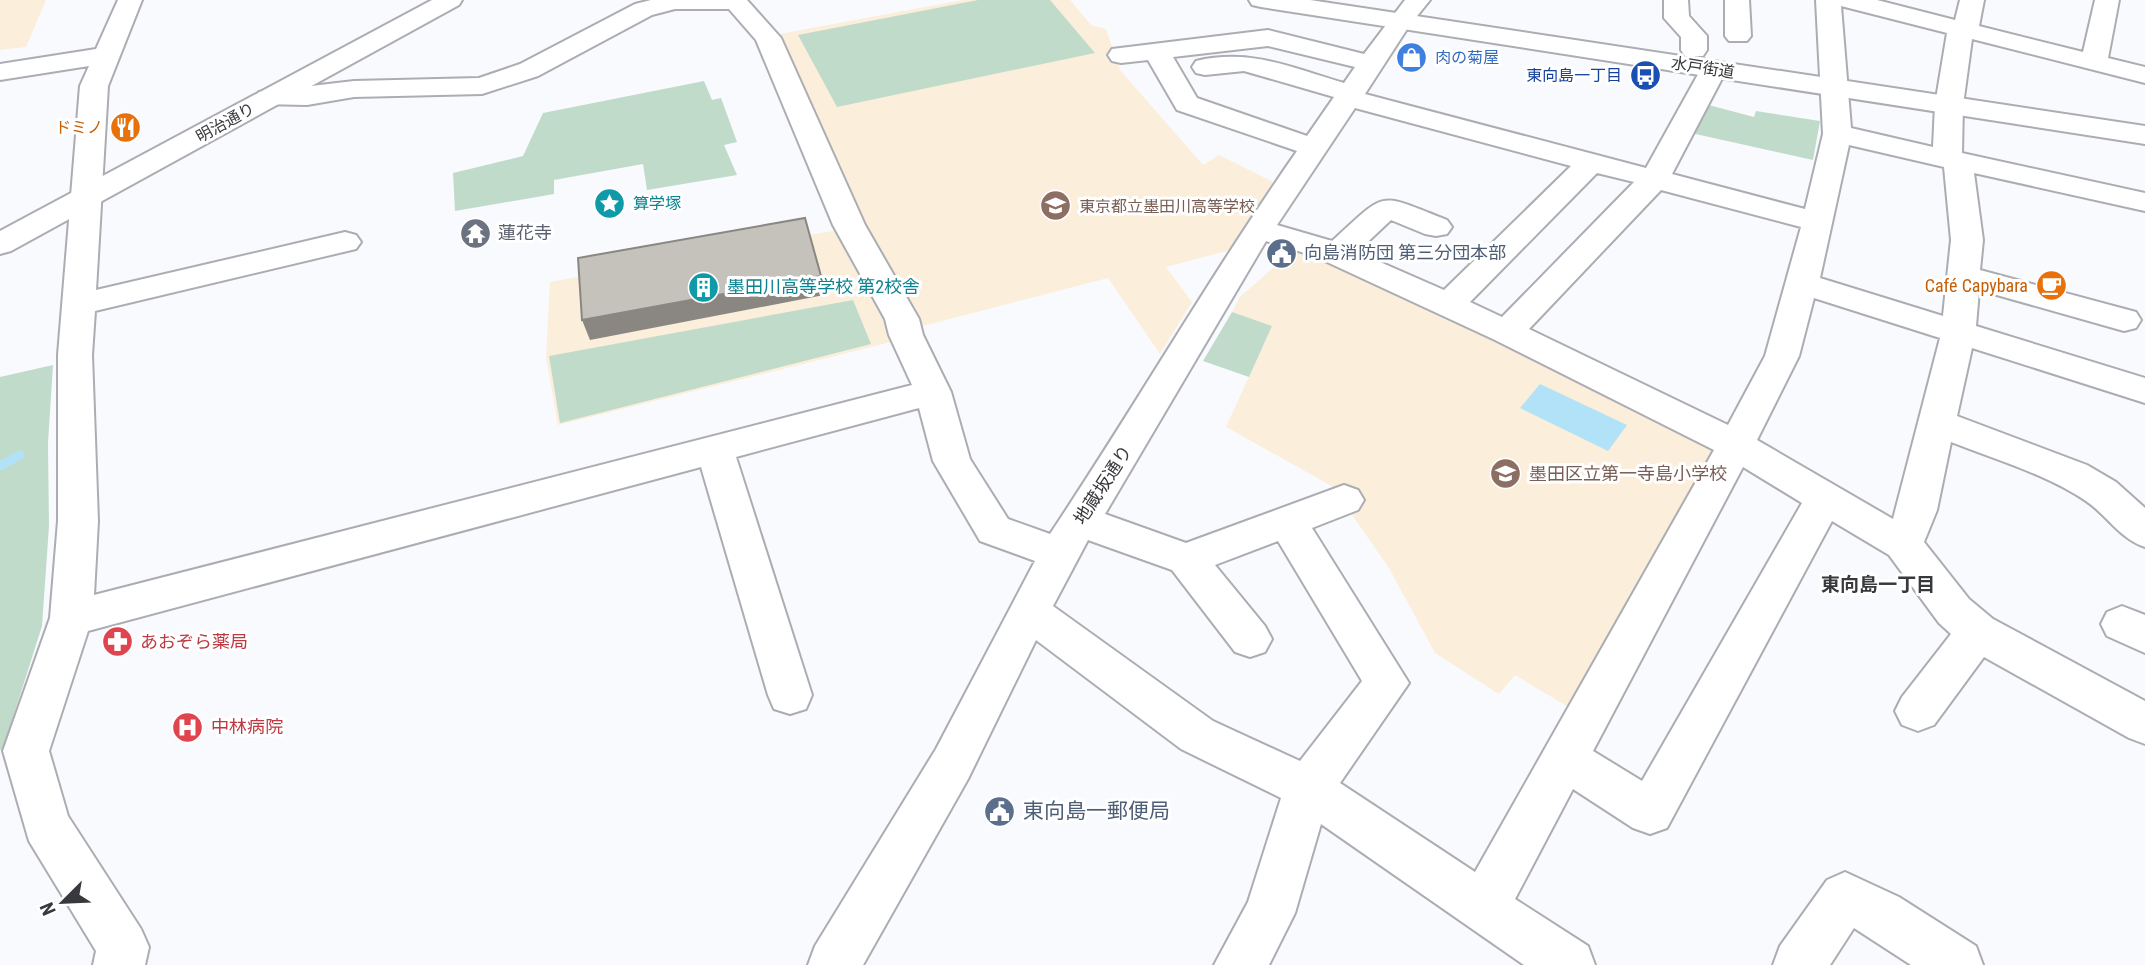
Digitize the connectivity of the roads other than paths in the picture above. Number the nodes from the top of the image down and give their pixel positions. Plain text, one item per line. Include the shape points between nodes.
1 (130, 0) edge
2 (427, 0) edge
3 (450, 0) edge
4 (1261, 0) edge
5 (1676, 0) edge
6 (1737, 0) edge
7 (1828, 0) edge
8 (1847, 0) edge
9 (1972, 0) edge
10 (2107, 0) edge
11 (675, 1) edge
12 (734, 1) edge
13 (1409, 10) edge
14 (1966, 29) junction
15 (1738, 36) dead end
16 (1121, 55) dead end
17 (105, 56) junction
18 (1217, 56) junction
19 (1161, 60) junction
20 (1704, 60) junction
21 (2094, 62) junction
22 (0, 72) edge
23 (2145, 75) edge
24 (1359, 85) junction
25 (1835, 88) junction
26 (269, 98) junction
27 (1949, 105) junction
28 (1837, 134) junction
29 (2145, 135) edge
30 (1315, 148) junction
31 (1953, 160) junction
32 (1591, 162) junction
33 (1654, 178) junction
34 (87, 189) junction
35 (2145, 202) edge
36 (1817, 222) junction
37 (0, 227) edge
38 (1436, 227) dead end
39 (1258, 229) junction
40 (1520, 232) junction
41 (345, 242) dead end
42 (0, 244) edge
43 (1336, 254) junction
44 (1579, 258) junction
45 (1966, 276) junction
46 (1802, 283) junction
47 (80, 304) junction
48 (1448, 305) junction
49 (2124, 320) dead end
50 (1507, 332) junction
51 (1958, 333) junction
52 (2145, 391) edge
53 (933, 392) junction
54 (1939, 423) junction
55 (1737, 445) junction
56 (715, 450) junction
57 (1825, 498) junction
58 (1343, 500) dead end
59 (1287, 521) junction
60 (2145, 532) edge
61 (1069, 537) junction
62 (1903, 544) junction
63 (1186, 559) junction
64 (1030, 612) junction
65 (71, 618) junction
66 (1978, 632) junction
67 (1250, 639) dead end
68 (790, 695) dead end
69 (1918, 711) dead end
70 (2145, 724) edge
71 (13, 757) edge
72 (1564, 758) junction
73 (1308, 788) junction
74 (1483, 908) junction
75 (120, 965) edge
76 (834, 965) edge
77 (1240, 965) edge
78 (1569, 965) edge
79 (1799, 965) edge
80 (1956, 965) edge

1 - 17 main road
2 - 34 main road, 明治通り
3 - 26 main road, 明治通り
4 - 13 main road, 水戸街道
5 - 20 main road via 1677,18 1694,36
6 - 15 main road
7 - 25 main road
8 - 14 main road
9 - 14 main road
10 - 21 main road
11 - 12 main road
11 - 26 main road via 644,9 529,70 481,86 354,89
12 - 53 main road via 768,38 849,225 902,319
13 - 20 main road, 水戸街道
13 - 24 main road, 地蔵坂通り
14 - 21 main road
14 - 27 main road via 1960,32
16 - 19 main road
17 - 22 main road
17 - 34 main road via 94,86
18 - 19 main road
18 - 24 main road
18 - 24 main road via 1268,37
19 - 30 main road via 1187,104
20 - 25 main road, 水戸街道
20 - 33 main road
21 - 23 main road
24 - 30 main road, 地蔵坂通り
24 - 32 main road
25 - 27 main road, 水戸街道
25 - 28 main road
26 - 34 main road, 明治通り
27 - 29 main road, 水戸街道
27 - 31 main road
28 - 31 main road
28 - 36 main road
30 - 39 main road, 地蔵坂通り
31 - 35 main road
31 - 45 main road via 1967,240
32 - 33 main road
32 - 40 main road
33 - 36 main road
33 - 44 main road
34 - 37 main road, 明治通り
34 - 42 main road, 明治通り
34 - 47 main road
36 - 46 main road
38 - 43 main road via 1387,207
39 - 43 main road
39 - 61 main road, 地蔵坂通り
40 - 44 main road
40 - 48 main road
41 - 47 main road
43 - 48 main road
44 - 50 main road
45 - 49 main road
45 - 51 main road
46 - 51 main road
46 - 55 main road via 1782,356
47 - 65 main road via 74,399 78,521
48 - 50 main road
50 - 55 main road
51 - 52 main road
51 - 54 main road
53 - 56 main road
53 - 61 main road via 952,461 994,530
54 - 60 main road via 2073,475 2102,492
54 - 62 main road via 1917,510
55 - 57 main road
55 - 72 main road
56 - 65 main road
56 - 68 main road
57 - 62 main road
57 - 72 main road via 1650,812
58 - 59 main road
59 - 63 main road
59 - 73 main road via 1387,683
61 - 63 main road
61 - 64 main road, 地蔵坂通り
62 - 66 main road via 1954,611
63 - 67 main road
64 - 73 main road via 1197,735
64 - 76 main road, 地蔵坂通り via 952,765
65 - 71 main road
66 - 69 main road
66 - 70 main road
71 - 75 main road via 46,824 123,947
72 - 74 main road
73 - 74 main road
73 - 77 main road via 1270,912
74 - 78 main road
79 - 80 main road via 1845,897

